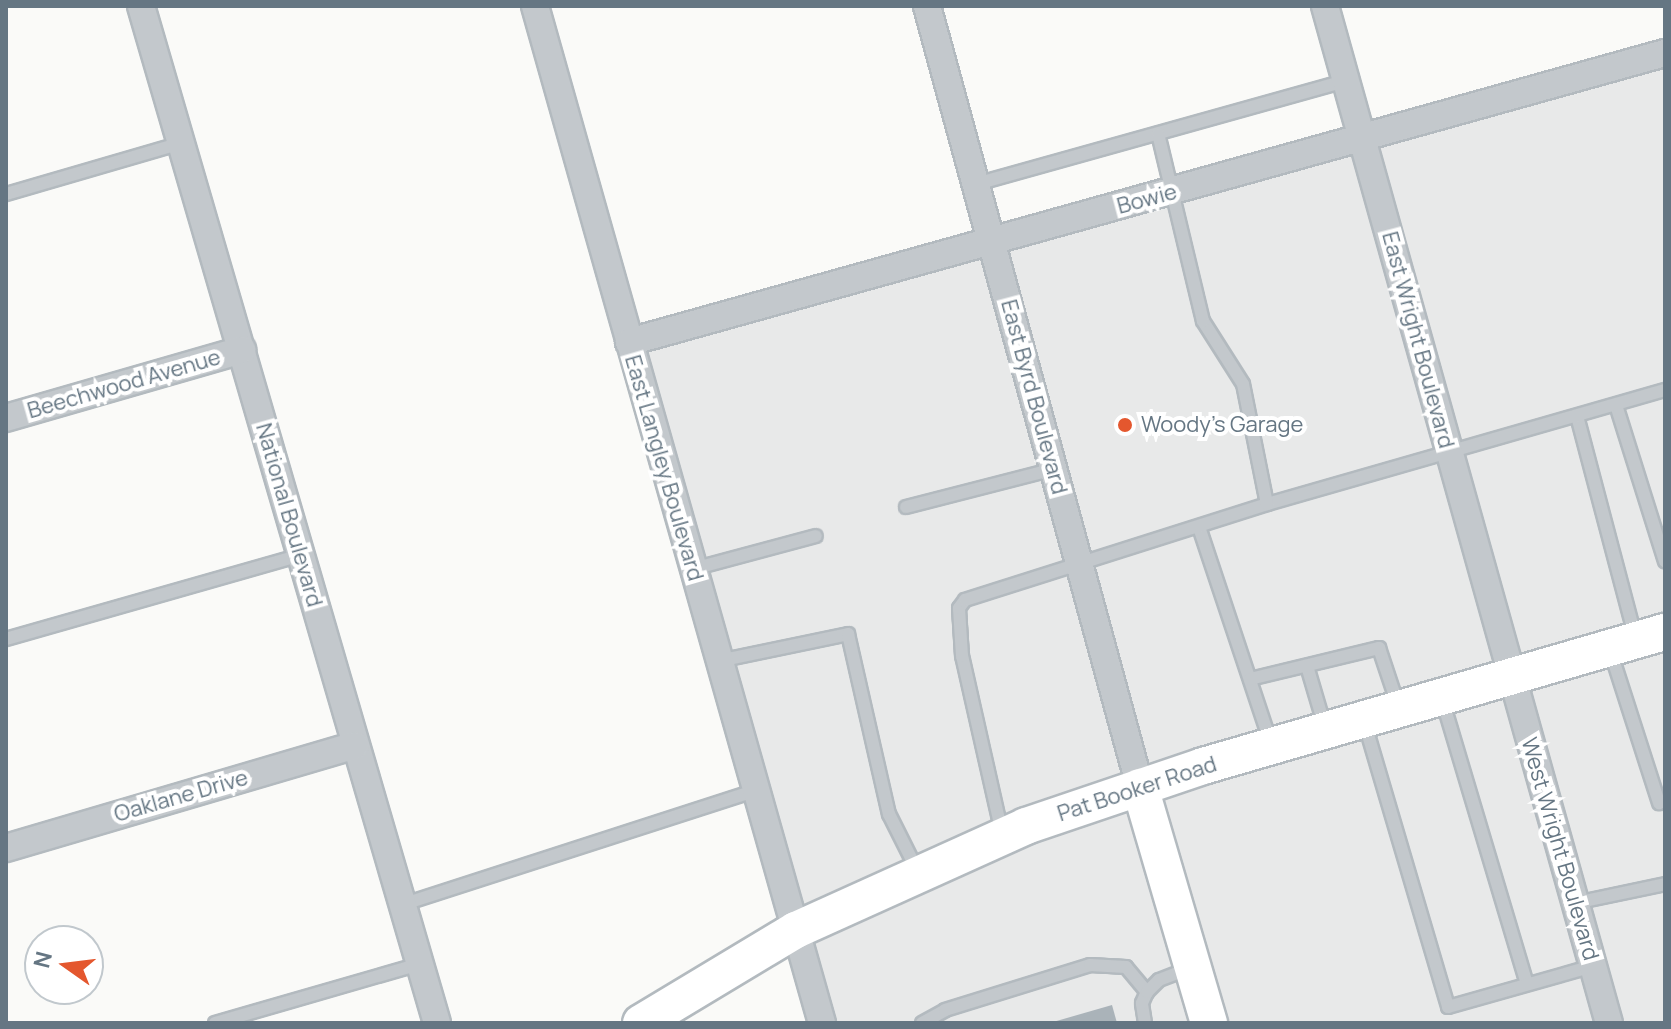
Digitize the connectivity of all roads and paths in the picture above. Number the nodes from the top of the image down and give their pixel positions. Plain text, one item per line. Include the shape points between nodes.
1 (141, 6) edge
2 (535, 6) edge
3 (927, 6) edge
4 (1325, 6) edge
5 (1665, 53) edge
6 (1346, 81) junction
7 (1158, 134) junction
8 (1362, 140) junction
9 (181, 143) junction
10 (976, 184) junction
11 (1171, 193) junction
12 (6, 194) edge
13 (992, 242) junction
14 (629, 342) junction
15 (242, 350) junction
16 (1665, 390) edge
17 (1616, 405) junction
18 (1577, 416) junction
19 (6, 418) edge
20 (1449, 454) junction
21 (1054, 469) junction
22 (1267, 504) junction
23 (906, 507) dead end
24 (1199, 527) junction
25 (816, 536) dead end
26 (301, 555) junction
27 (1665, 561) edge
28 (1079, 565) junction
29 (693, 569) junction
30 (6, 639) edge
31 (1637, 639) edge
32 (719, 661) junction
33 (1307, 666) junction
34 (1510, 675) junction
35 (1250, 679) junction
36 (1441, 695) junction
37 (1399, 708) junction
38 (1363, 719) junction
39 (1326, 730) junction
40 (355, 745) junction
41 (1272, 746) junction
42 (1140, 787) junction
43 (756, 790) junction
44 (1659, 803) dead end
45 (1003, 836) junction
46 (6, 848) edge
47 (919, 874) junction
48 (1665, 884) edge
49 (1575, 903) junction
50 (401, 905) junction
51 (796, 930) junction
52 (419, 964) junction
53 (1593, 966) junction
54 (1192, 967) junction
55 (1527, 984) junction
56 (1147, 992) junction
57 (215, 1023) edge
58 (437, 1023) edge
59 (641, 1023) edge
60 (822, 1023) edge
61 (922, 1023) edge
62 (1145, 1023) edge
63 (1209, 1023) edge
64 (1609, 1023) edge

1 - 9 street, National Boulevard
2 - 14 street, East Langley Boulevard
3 - 10 street, East Byrd Boulevard
4 - 6 street, East Wright Boulevard
5 - 8 street, Bowie
6 - 7 lane
6 - 8 street, East Wright Boulevard
7 - 10 lane
7 - 11 lane
8 - 11 street, Bowie
8 - 20 street, East Wright Boulevard
9 - 12 lane
9 - 15 street, National Boulevard
10 - 13 street, East Byrd Boulevard
11 - 13 street, Bowie
11 - 22 lane via 1203,321 1243,384
13 - 14 street, Bowie
13 - 21 street, East Byrd Boulevard
14 - 29 street, East Langley Boulevard
15 - 19 street, Beechwood Avenue
15 - 26 street, National Boulevard
16 - 17 lane
17 - 18 lane
17 - 27 lane
18 - 20 lane
18 - 31 lane
20 - 22 lane
20 - 34 street, East Wright Boulevard
21 - 23 lane
21 - 28 street, East Byrd Boulevard
22 - 24 lane
24 - 28 lane
24 - 35 lane
25 - 29 lane
26 - 30 lane
26 - 40 street, National Boulevard
28 - 42 street, East Byrd Boulevard
28 - 45 lane via 974,593 959,608 962,656
29 - 32 street, East Langley Boulevard
31 - 34 main road, Pat Booker Road
31 - 44 lane
32 - 43 street, East Langley Boulevard
32 - 47 lane via 848,634 889,814
33 - 35 lane
33 - 37 lane via 1379,648
33 - 39 lane
34 - 36 main road, Pat Booker Road
34 - 49 street, West Wright Boulevard
35 - 41 lane
36 - 37 main road, Pat Booker Road
36 - 55 lane
37 - 38 main road, Pat Booker Road
38 - 39 main road, Pat Booker Road
38 - 55 lane via 1448,1007
39 - 41 main road, Pat Booker Road
40 - 46 street, Oaklane Drive
40 - 50 street, National Boulevard
41 - 42 main road, Pat Booker Road
42 - 45 main road, Pat Booker Road
42 - 54 main road
43 - 50 lane
43 - 51 street, East Langley Boulevard
45 - 47 main road, Pat Booker Road
47 - 51 main road, Pat Booker Road
48 - 49 lane
49 - 53 street, West Wright Boulevard
50 - 52 street, National Boulevard
51 - 59 main road, Pat Booker Road
51 - 60 street, East Langley Boulevard
52 - 57 lane
52 - 58 street, National Boulevard
53 - 55 lane
53 - 64 street, West Wright Boulevard
54 - 56 lane via 1159,980
54 - 63 main road
56 - 61 lane via 1126,967 1090,965 945,1010
56 - 62 lane via 1142,1003

